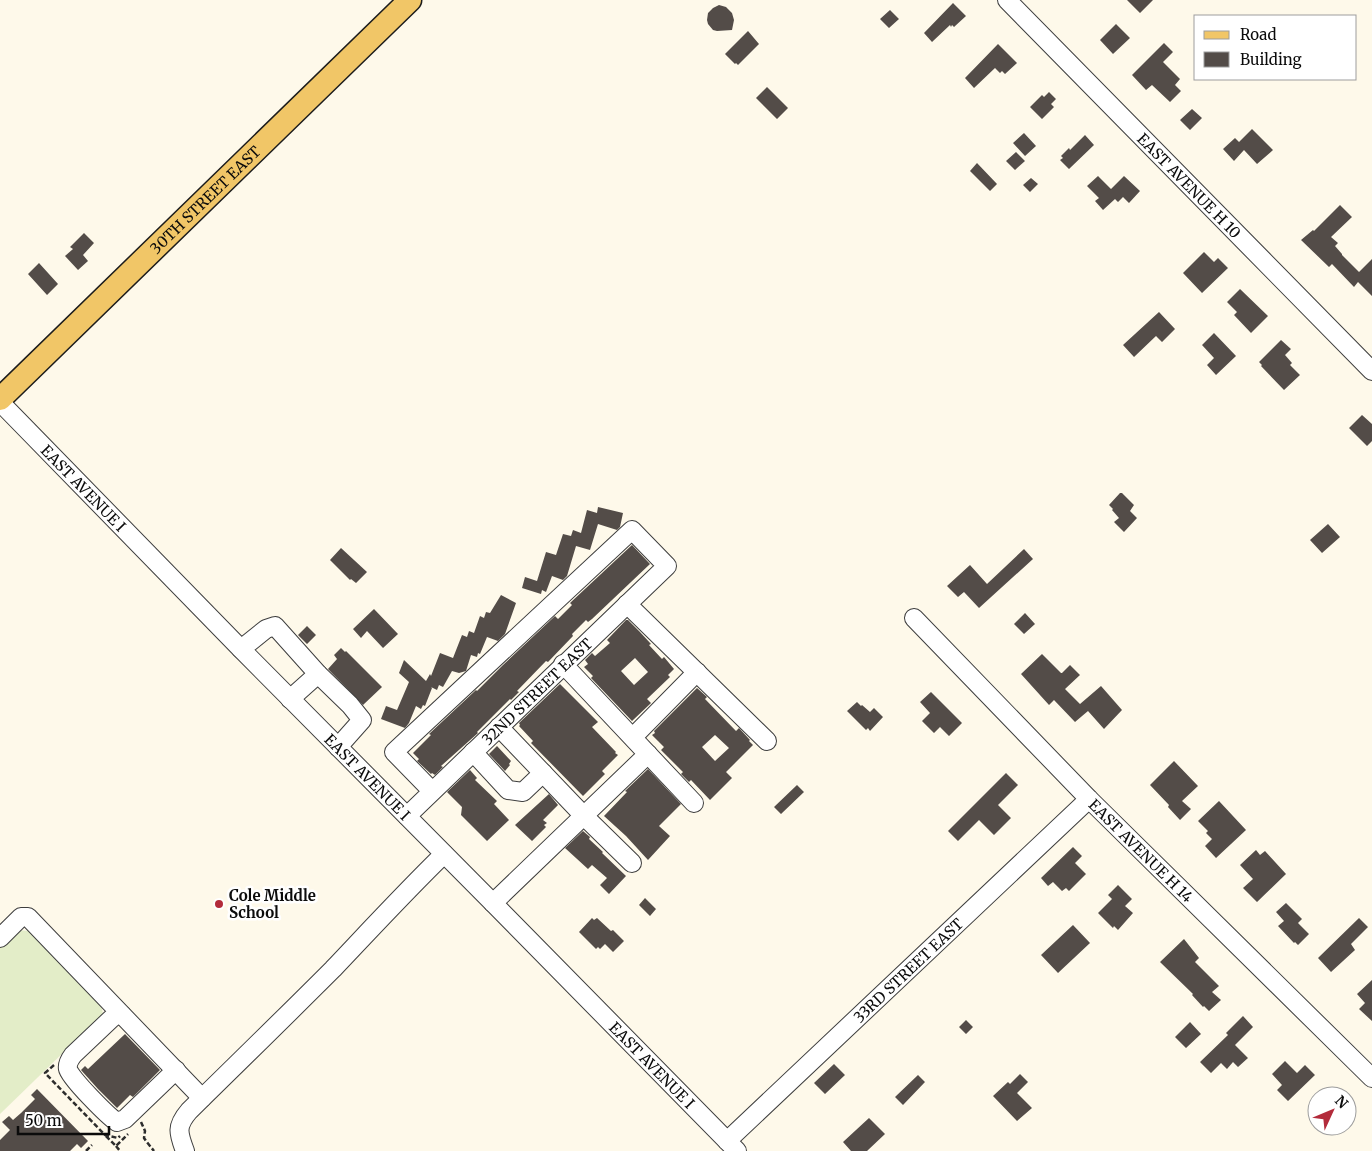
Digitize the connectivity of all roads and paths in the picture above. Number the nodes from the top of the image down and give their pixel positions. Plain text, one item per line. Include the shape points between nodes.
1 (410, 0) edge
2 (1007, 0) edge
3 (1372, 371) edge
4 (0, 400) edge
5 (627, 604) junction
6 (914, 618) dead end
7 (241, 649) junction
8 (563, 664) junction
9 (697, 672) junction
10 (318, 674) junction
11 (290, 698) junction
12 (499, 727) junction
13 (633, 737) junction
14 (767, 741) dead end
15 (338, 747) junction
16 (473, 752) junction
17 (648, 754) junction
18 (543, 773) junction
19 (432, 792) junction
20 (1089, 799) junction
21 (694, 803) dead end
22 (407, 816) junction
23 (584, 816) junction
24 (444, 854) junction
25 (632, 863) dead end
26 (493, 903) junction
27 (0, 938) edge
28 (122, 1015) junction
29 (58, 1060) dead end
30 (176, 1070) junction
31 (1372, 1078) edge
32 (202, 1098) junction
33 (137, 1118) junction
34 (132, 1130) dead end
35 (123, 1133) dead end
36 (105, 1135) junction
37 (92, 1145) dead end
38 (116, 1146) junction
39 (732, 1146) edge
40 (86, 1151) edge
41 (120, 1151) edge
42 (154, 1151) edge
43 (185, 1151) edge

1 - 4 main road, 30TH STREET EAST
2 - 3 street, EAST AVENUE H 10
4 - 7 street, EAST AVENUE I
5 - 8 street, 32ND STREET EAST
5 - 9 street
5 - 19 street, 32ND STREET EAST via 667,566 632,530 394,752
6 - 20 street, EAST AVENUE H 14
7 - 10 street via 266,629 275,626
7 - 11 street, EAST AVENUE I
8 - 12 street, 32ND STREET EAST
8 - 13 street
9 - 13 street
9 - 14 street
10 - 11 street
10 - 15 street via 362,720
11 - 15 street, EAST AVENUE I
12 - 16 street, 32ND STREET EAST
12 - 18 street
13 - 17 street
15 - 22 street, EAST AVENUE I
16 - 18 street via 508,790 523,792
16 - 19 street, 32ND STREET EAST
17 - 21 street
17 - 23 street
18 - 23 street
19 - 22 street, 32ND STREET EAST
20 - 31 street, EAST AVENUE H 14
20 - 39 street, 33RD STREET EAST
22 - 24 street, EAST AVENUE I
23 - 25 street
23 - 26 street
24 - 26 street, EAST AVENUE I
24 - 32 street
26 - 39 street, EAST AVENUE I
27 - 28 street via 21,917 28,918
28 - 30 street
28 - 33 street via 116,1015 73,1054 68,1070 114,1120
29 - 36 path via 45,1073
30 - 32 street
30 - 33 street
32 - 43 street via 181,1120 179,1132
33 - 42 path via 145,1131 144,1138
34 - 38 path
35 - 36 path via 118,1138
36 - 38 path
37 - 40 path
38 - 41 path

